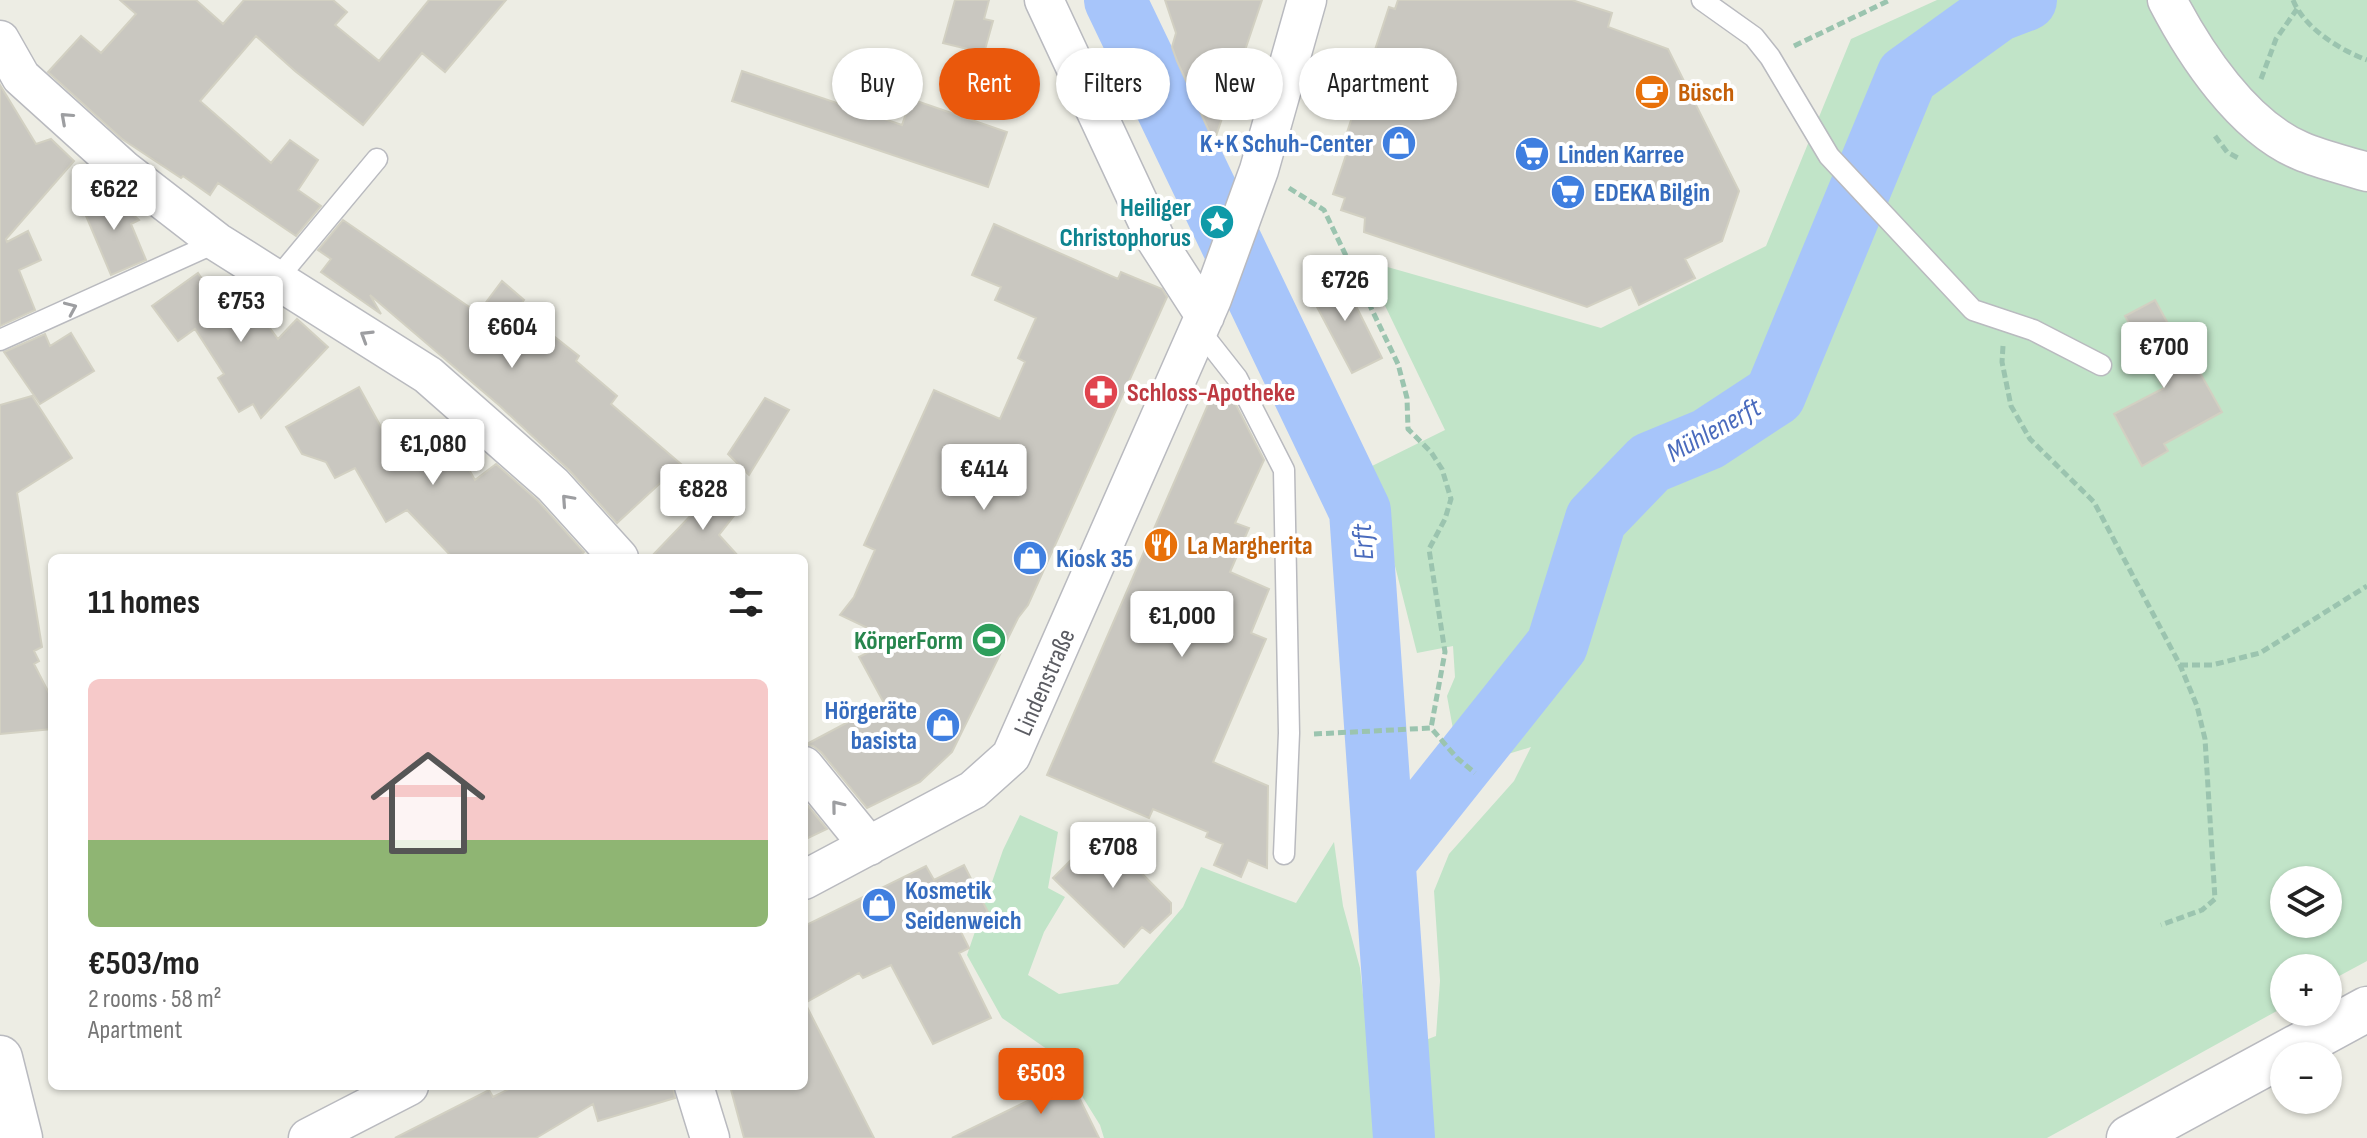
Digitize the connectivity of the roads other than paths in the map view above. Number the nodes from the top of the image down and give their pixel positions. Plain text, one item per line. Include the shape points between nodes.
1 (1044, 0) edge
2 (1307, 0) edge
3 (1702, 0) edge
4 (2167, 0) edge
5 (0, 40) edge
6 (377, 159) dead end
7 (2367, 172) edge
8 (217, 242) junction
9 (277, 279) junction
10 (1206, 315) junction
11 (0, 340) edge
12 (2101, 365) dead end
13 (615, 554) edge
14 (808, 771) edge
15 (869, 846) junction
16 (1284, 854) dead end
17 (808, 878) edge
18 (2367, 1009) edge
19 (0, 1058) edge
20 (401, 1090) edge
21 (695, 1090) edge
22 (20, 1138) edge
23 (308, 1138) edge
24 (710, 1138) edge
25 (2129, 1138) edge

1 - 10 street via 1156,240
2 - 10 street, Lindenstraße via 1259,170
3 - 12 lane via 1754,37 1829,156 1973,310 2033,330
4 - 7 street via 2223,88 2249,117 2299,151
8 -> 5 street via 124,170 21,77
6 - 9 lane
8 - 9 street
11 -> 8 lane
13 -> 9 street via 553,485 428,375
10 - 15 street, Lindenstraße via 1011,756 973,790
10 - 16 lane via 1284,470 1289,733
15 -> 14 street
15 - 17 street, Lindenstraße
18 - 25 street
19 - 22 street
20 - 23 street
21 - 24 street

